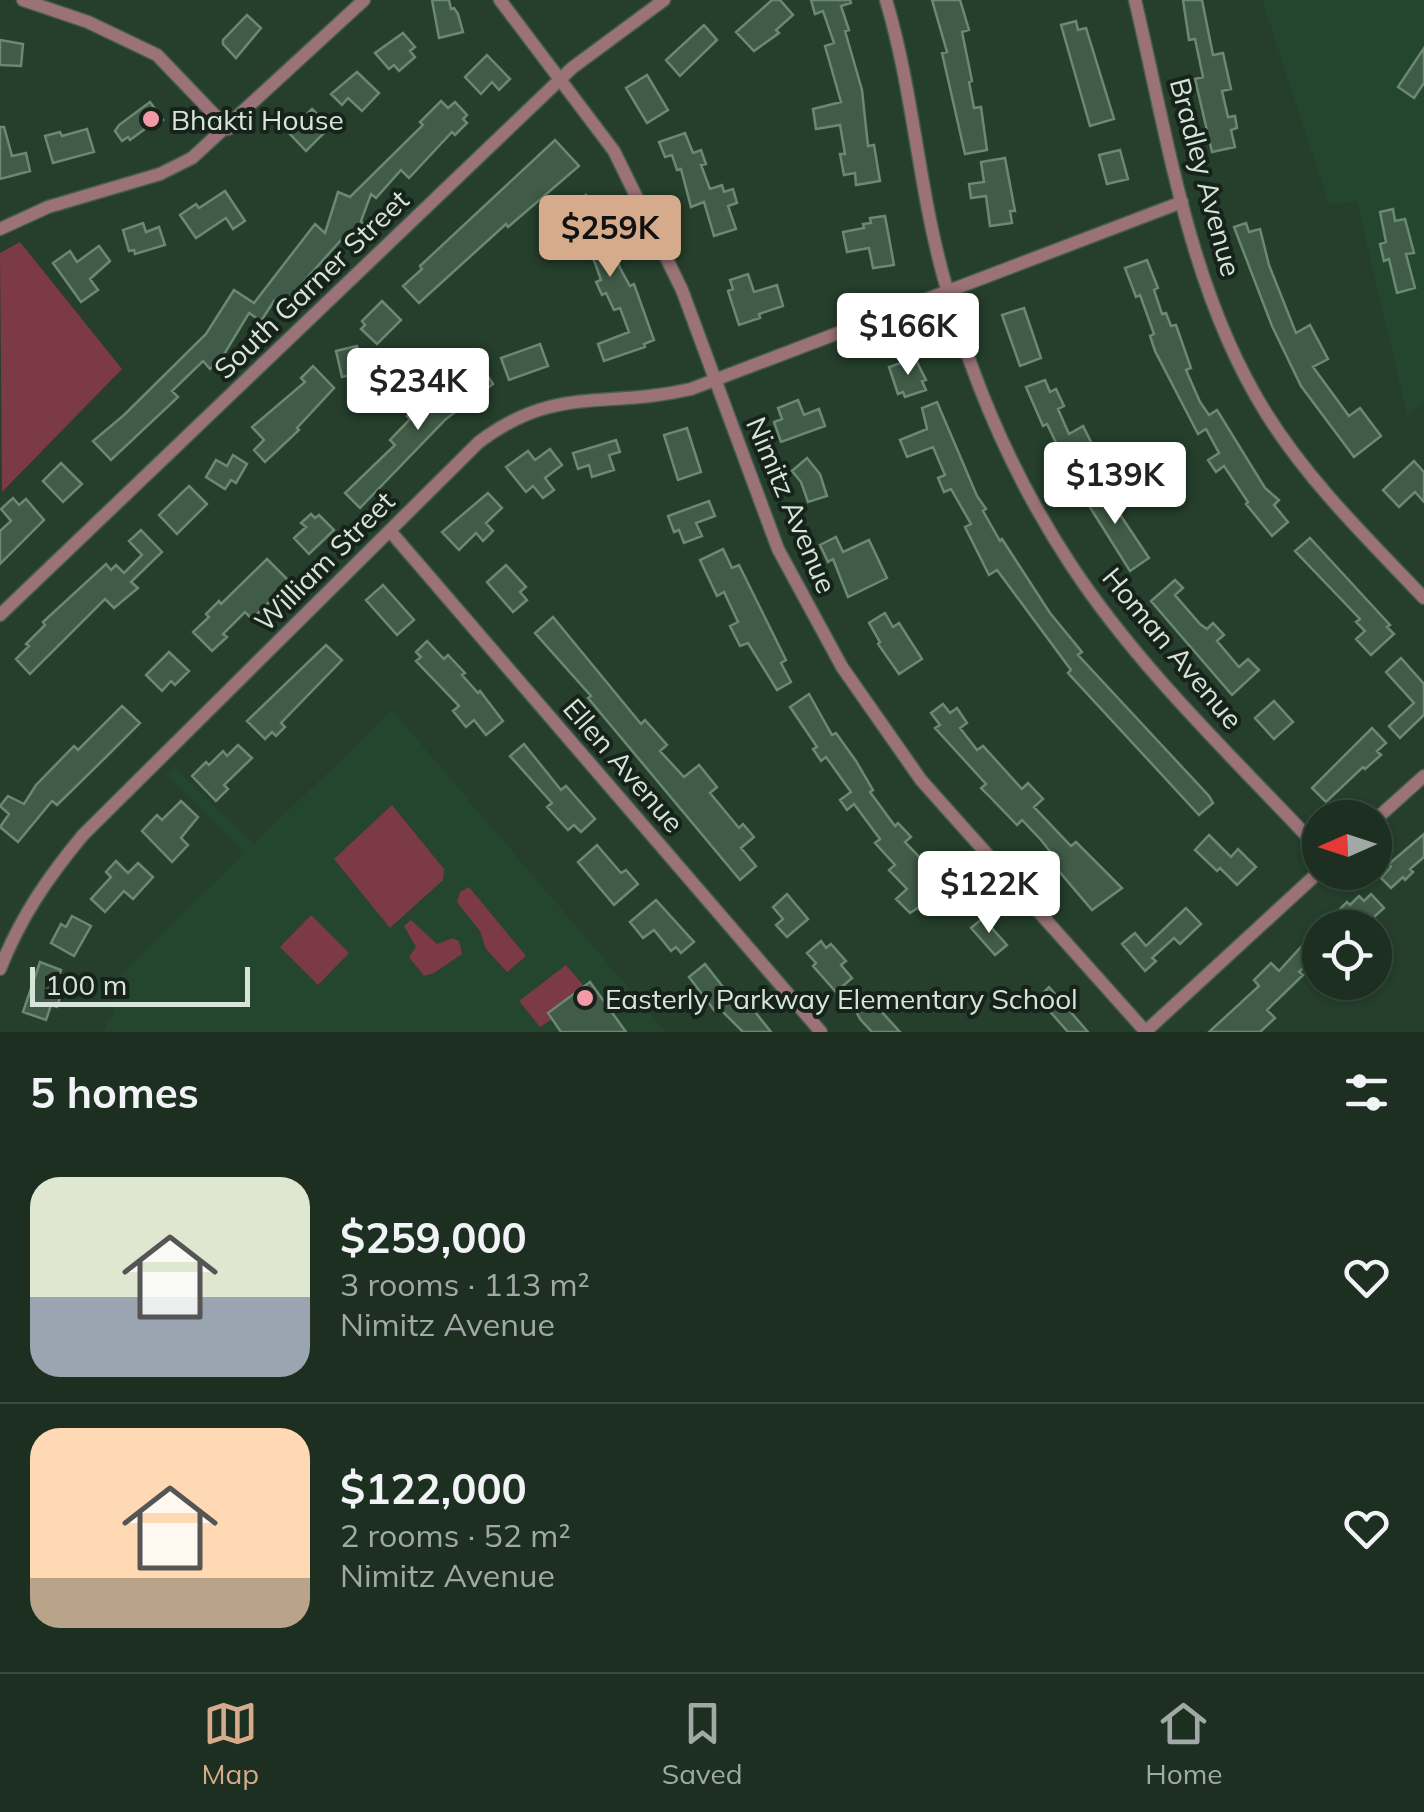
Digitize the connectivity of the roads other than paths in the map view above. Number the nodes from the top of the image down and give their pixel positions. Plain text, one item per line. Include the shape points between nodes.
1 (23, 0) edge
2 (364, 0) edge
3 (500, 0) edge
4 (664, 0) edge
5 (886, 0) edge
6 (1135, 0) edge
7 (561, 80) junction
8 (228, 129) junction
9 (1182, 202) junction
10 (0, 228) edge
11 (948, 292) junction
12 (714, 380) junction
13 (390, 531) junction
14 (1424, 598) edge
15 (0, 614) edge
16 (1424, 776) edge
17 (1392, 805) edge
18 (1302, 831) edge
19 (1302, 888) edge
20 (0, 968) edge
21 (820, 1032) edge
22 (1146, 1032) edge

1 - 8 street via 156,55
2 - 8 street
3 - 7 street, Nimitz Avenue
4 - 7 street, South Garner Street
5 - 11 street, Homan Avenue
6 - 9 street, Bradley Avenue
7 - 12 street, Nimitz Avenue via 614,150 682,290
7 - 15 street, South Garner Street
8 - 10 street via 174,168
9 - 11 street, William Street
9 - 14 street, Bradley Avenue via 1213,300 1265,412 1306,470
11 - 12 street, William Street
11 - 18 street, Homan Avenue via 1008,454 1071,565 1170,689
12 - 13 street, William Street via 663,396 577,400 516,417 479,442
12 - 22 street, Nimitz Avenue via 778,549 870,710 958,823
13 - 20 street, William Street via 82,835 47,878
13 - 21 street, Ellen Avenue
16 - 17 street
19 - 22 street

